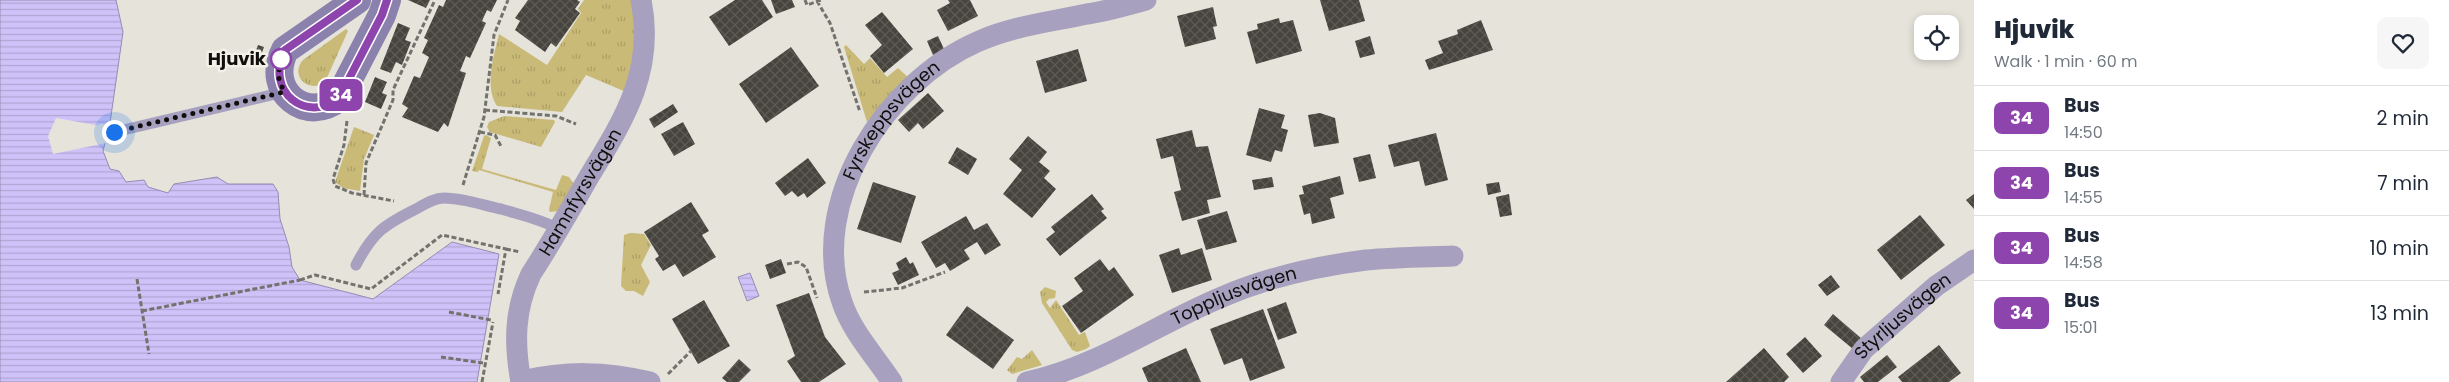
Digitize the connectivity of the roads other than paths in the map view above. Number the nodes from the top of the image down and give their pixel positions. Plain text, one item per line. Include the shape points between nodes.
1 (357, 0) edge
2 (387, 0) edge
3 (641, 0) edge
4 (1146, 0) edge
5 (284, 92) junction
6 (114, 132) dead end
7 (559, 229) junction
8 (1453, 256) dead end
9 (1974, 260) edge
10 (356, 265) dead end
11 (659, 378) edge
12 (521, 382) edge
13 (892, 382) edge
14 (1027, 382) edge
15 (1842, 382) edge

1 - 5 street via 285,50 278,76
2 - 5 street via 342,94 334,102 306,105 296,102
3 - 7 street, Hamnfyrsvägen via 643,60 634,95 612,140
4 - 13 street, Fyrskeppsvägen via 1007,31 976,42 934,68 877,123 852,169 840,204 834,236 834,266 837,287 847,314
5 - 6 lane
7 - 10 lane via 543,220 458,199 433,200 379,230
7 - 12 street, Hamnfyrsvägen via 531,274 519,305 515,338
8 - 14 street, Toppljusvägen via 1366,260 1252,286 1221,297 1102,355 1049,377
9 - 15 street, Styrljusvägen via 1936,286 1864,349
11 - 12 street via 594,372 562,373

